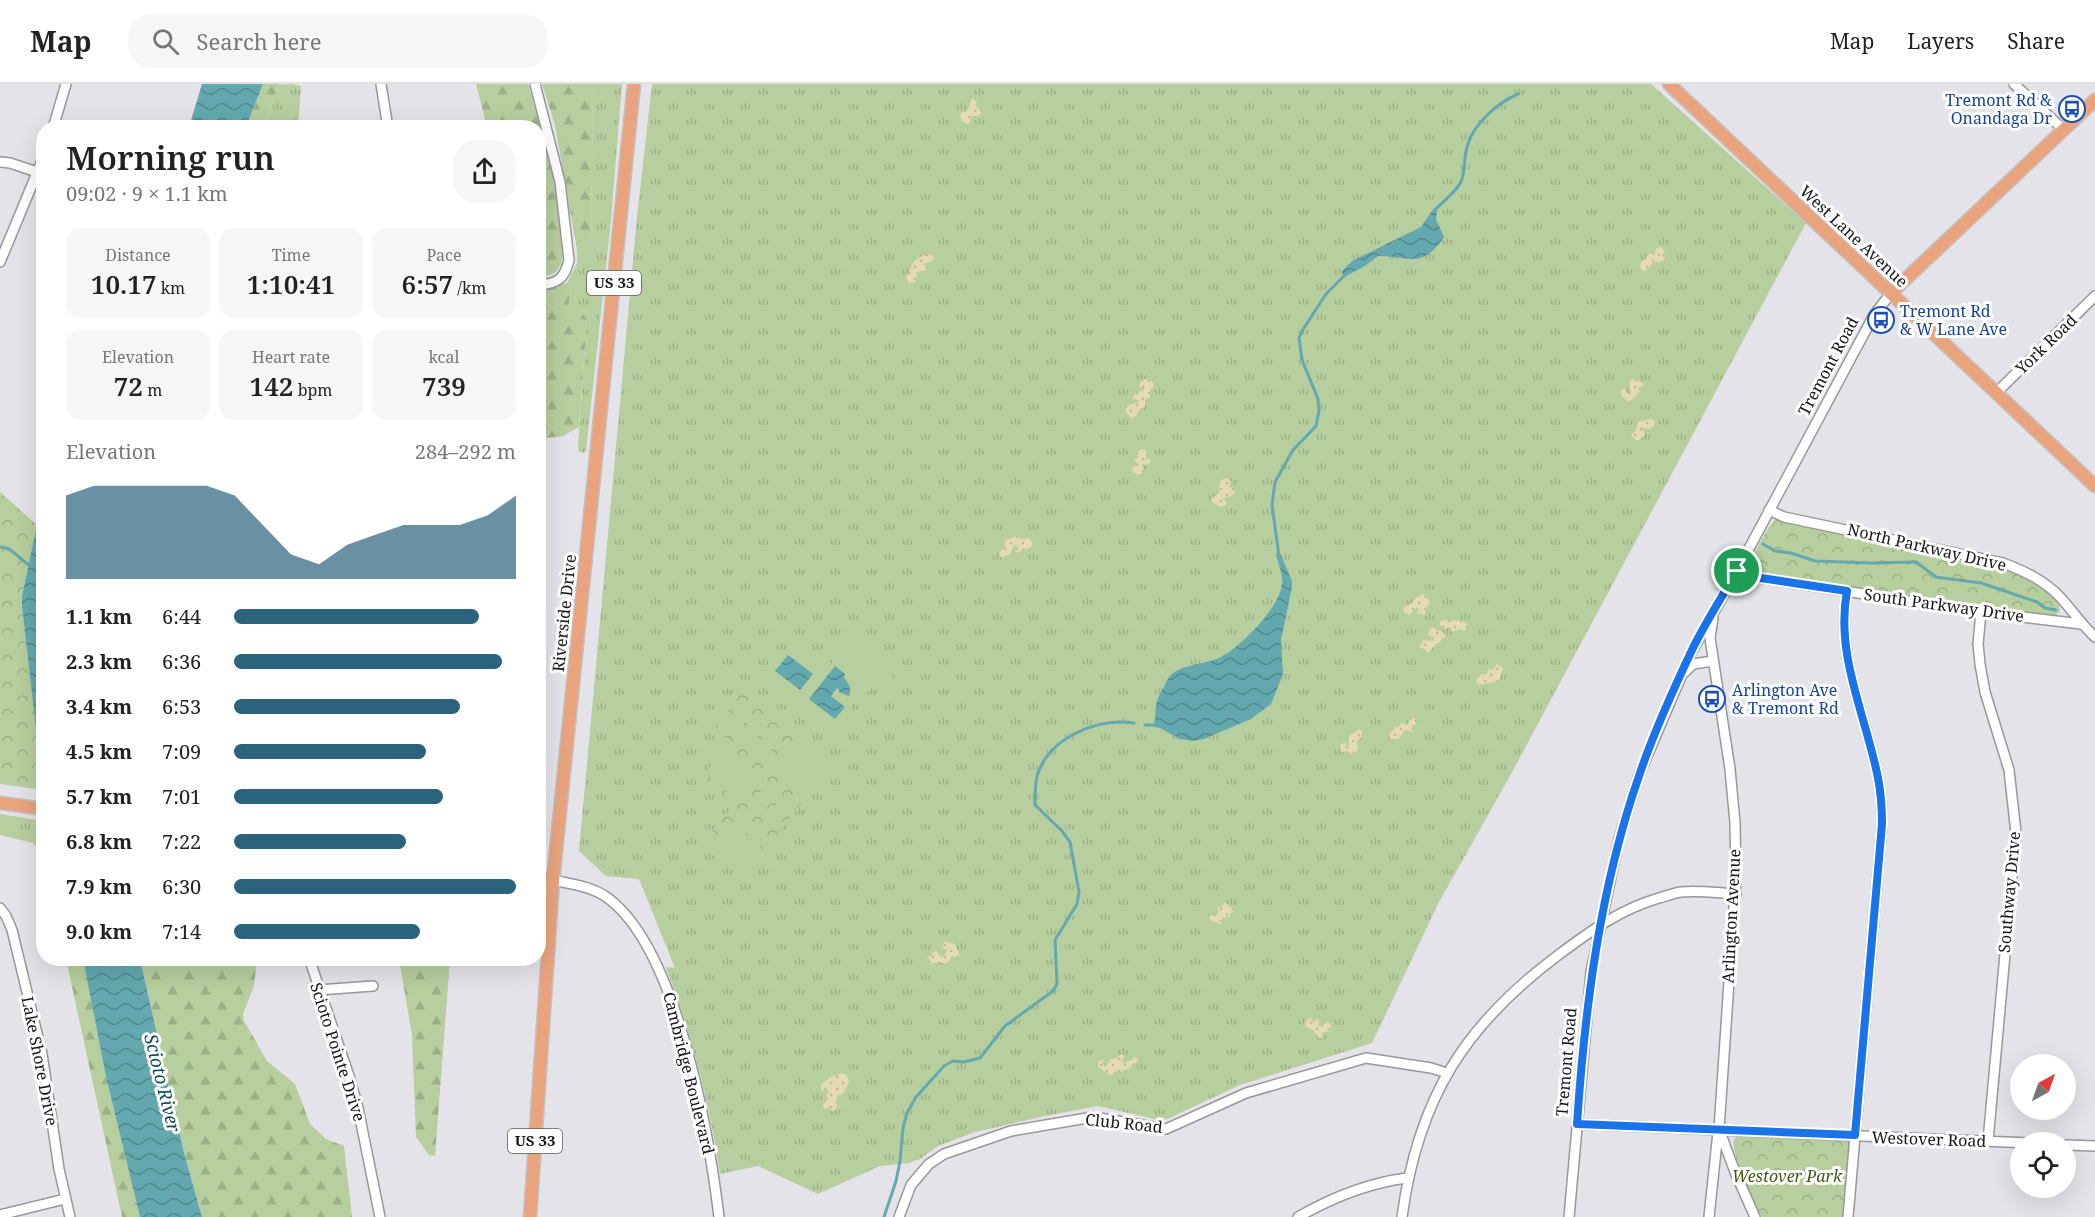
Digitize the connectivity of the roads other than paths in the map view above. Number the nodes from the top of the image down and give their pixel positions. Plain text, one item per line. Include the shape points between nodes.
1 (66, 84) edge
2 (381, 84) edge
3 (535, 84) edge
4 (634, 84) edge
5 (1669, 84) edge
6 (2014, 84) edge
7 (2095, 100) edge
8 (55, 120) edge
9 (387, 120) edge
10 (544, 120) edge
11 (546, 127) edge
12 (2064, 130) junction
13 (0, 162) edge
14 (36, 172) edge
15 (36, 174) edge
16 (0, 262) edge
17 (546, 285) edge
18 (1891, 293) junction
19 (2095, 296) edge
20 (1996, 393) junction
21 (2095, 486) edge
22 (1769, 510) junction
23 (1737, 571) junction
24 (1847, 591) junction
25 (1715, 610) junction
26 (1981, 612) junction
27 (2082, 624) junction
28 (2095, 637) edge
29 (1713, 661) junction
30 (1683, 673) junction
31 (0, 803) edge
32 (36, 808) edge
33 (546, 879) edge
34 (553, 880) junction
35 (1736, 894) junction
36 (0, 908) edge
37 (1600, 924) junction
38 (311, 966) edge
39 (373, 986) dead end
40 (318, 990) junction
41 (1447, 1073) junction
42 (1577, 1124) junction
43 (1719, 1129) junction
44 (1855, 1135) junction
45 (1988, 1141) junction
46 (2010, 1142) edge
47 (2076, 1145) edge
48 (2095, 1146) edge
49 (1407, 1178) junction
50 (65, 1199) junction
51 (0, 1215) edge
52 (70, 1217) edge
53 (380, 1217) edge
54 (530, 1217) edge
55 (719, 1217) edge
56 (899, 1217) edge
57 (1298, 1217) edge
58 (1401, 1217) edge
59 (1569, 1217) edge
60 (1709, 1217) edge
61 (1755, 1217) edge
62 (1848, 1217) edge

1 - 8 street
2 - 9 street
3 - 10 street
4 - 34 main road, Riverside Drive / US 33
5 - 18 main road, West Lane Avenue
6 - 12 street
7 - 12 main road, Tremont Road
11 - 17 street via 560,182 569,260 567,271 559,280
12 - 18 main road, Tremont Road
13 - 14 street
15 - 16 street
18 - 20 main road, West Lane Avenue
18 - 22 street, Tremont Road via 1874,315
19 - 20 street, York Road
20 - 21 main road, West Lane Avenue
22 - 23 street, Tremont Road
22 - 27 street, North Parkway Drive via 2003,563 2043,582
23 - 24 street, South Parkway Drive
23 - 25 street, Tremont Road
24 - 26 street, South Parkway Drive
24 - 44 street via 1844,638 1878,776 1882,824
25 - 29 street, Arlington Avenue via 1710,638
25 - 30 street, Tremont Road
26 - 27 street, South Parkway Drive
26 - 45 street, Southway Drive via 1980,664 2009,770 2016,833
27 - 28 street, North Parkway Drive
29 - 30 street via 1693,664
29 - 35 street, Arlington Avenue via 1730,770
30 - 37 street, Tremont Road via 1639,775 1619,839
31 - 32 main road
33 - 34 main road
34 - 54 main road, Riverside Drive / US 33
34 - 55 street, Cambridge Boulevard via 589,888 610,899 633,924 656,964 676,1014 701,1109
35 - 37 street via 1681,892 1636,904
35 - 43 street, Arlington Avenue
36 - 50 street, Lake Shore Drive via 12,930 42,1054
37 - 41 street via 1508,996
37 - 42 street, Tremont Road via 1591,972
38 - 40 street, Scioto Pointe Drive
39 - 40 street
40 - 53 street, Scioto Pointe Drive via 355,1098
41 - 49 street via 1415,1147
41 - 56 street, Club Road via 1366,1058 1246,1093 1166,1129 1093,1117 1011,1131 944,1154 929,1164 911,1185
42 - 43 street, Westover Road
42 - 59 street, Tremont Road
43 - 44 street, Westover Road
43 - 60 street
43 - 61 street, Arlington Avenue
44 - 45 street, Westover Road
44 - 62 street
45 - 46 street, Westover Road
47 - 48 street
49 - 57 street via 1343,1193
49 - 58 street
50 - 51 street
50 - 52 street, Lake Shore Drive

